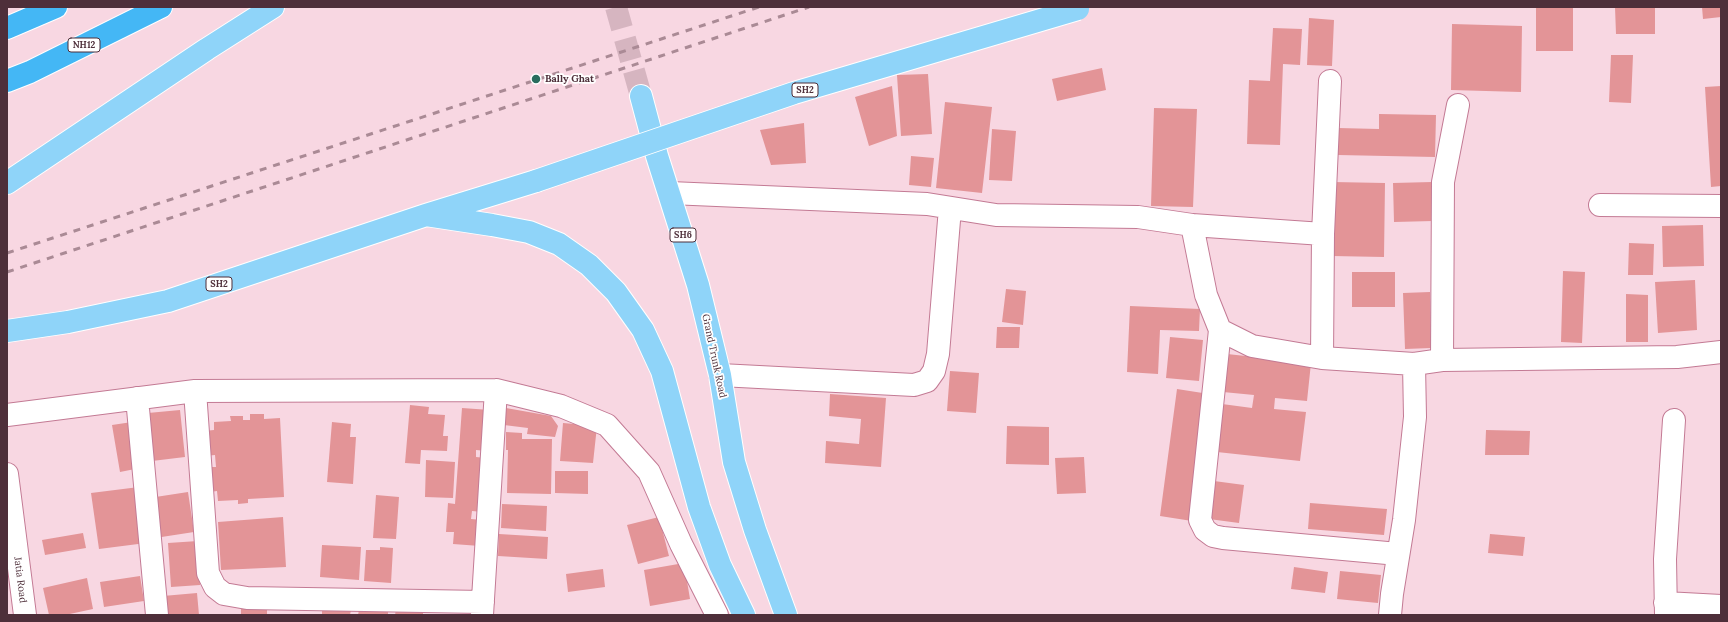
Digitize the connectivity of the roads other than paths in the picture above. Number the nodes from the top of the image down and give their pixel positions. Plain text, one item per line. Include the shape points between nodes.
1 (56, 7) edge
2 (160, 7) edge
3 (273, 7) edge
4 (1084, 8) edge
5 (7, 28) edge
6 (7, 81) edge
7 (1330, 81) dead end
8 (641, 96) tunnel mouth
9 (1458, 105) dead end
10 (7, 183) edge
11 (670, 193) junction
12 (1600, 205) dead end
13 (1721, 206) edge
14 (950, 208) junction
15 (426, 215) junction
16 (1192, 225) junction
17 (1323, 234) junction
18 (1220, 330) junction
19 (7, 331) edge
20 (1721, 352) edge
21 (1322, 358) junction
22 (1442, 360) junction
23 (1414, 364) junction
24 (720, 375) junction
25 (195, 390) junction
26 (496, 390) junction
27 (137, 398) junction
28 (7, 415) edge
29 (1674, 420) dead end
30 (7, 474) edge
31 (1398, 554) junction
32 (18, 606) edge
33 (1721, 606) edge
34 (482, 609) edge
35 (1666, 609) edge
36 (157, 615) edge
37 (717, 615) edge
38 (744, 615) edge
39 (786, 615) edge
40 (1390, 615) edge

1 - 5 highway
2 - 6 highway, NH12
3 - 10 main road via 207,48
4 - 15 main road, SH2, bridge via 794,93 536,181
7 - 17 street
8 - 11 main road, Grand Trunk Road / SH6
9 - 22 street via 1443,182
11 - 14 street via 928,204
11 - 24 main road, Grand Trunk Road / SH6 via 698,285
12 - 13 street
14 - 16 street via 996,215 1138,217
14 - 24 street via 938,354 934,371 927,381 914,385
15 - 19 main road, SH2 via 168,301 68,322
15 - 38 main road via 529,232 559,244 589,265 616,292 643,330 662,371 699,507 720,565
16 - 17 street
16 - 18 street via 1206,295
17 - 21 street
18 - 21 street via 1252,346
18 - 31 street via 1200,520 1205,530 1213,536 1223,538
20 - 22 street via 1677,357
21 - 23 street
22 - 23 street
23 - 31 street via 1415,416
24 - 39 main road, Grand Trunk Road / SH6 via 734,462
25 - 26 street
25 - 27 street
25 - 34 street via 208,572 215,588 224,594 247,598
26 - 34 street
26 - 37 street via 561,406 607,425 649,472 681,544
27 - 28 street
27 - 36 street
29 - 35 street via 1665,559
30 - 32 street, Jatia Road
31 - 40 street
33 - 35 street

